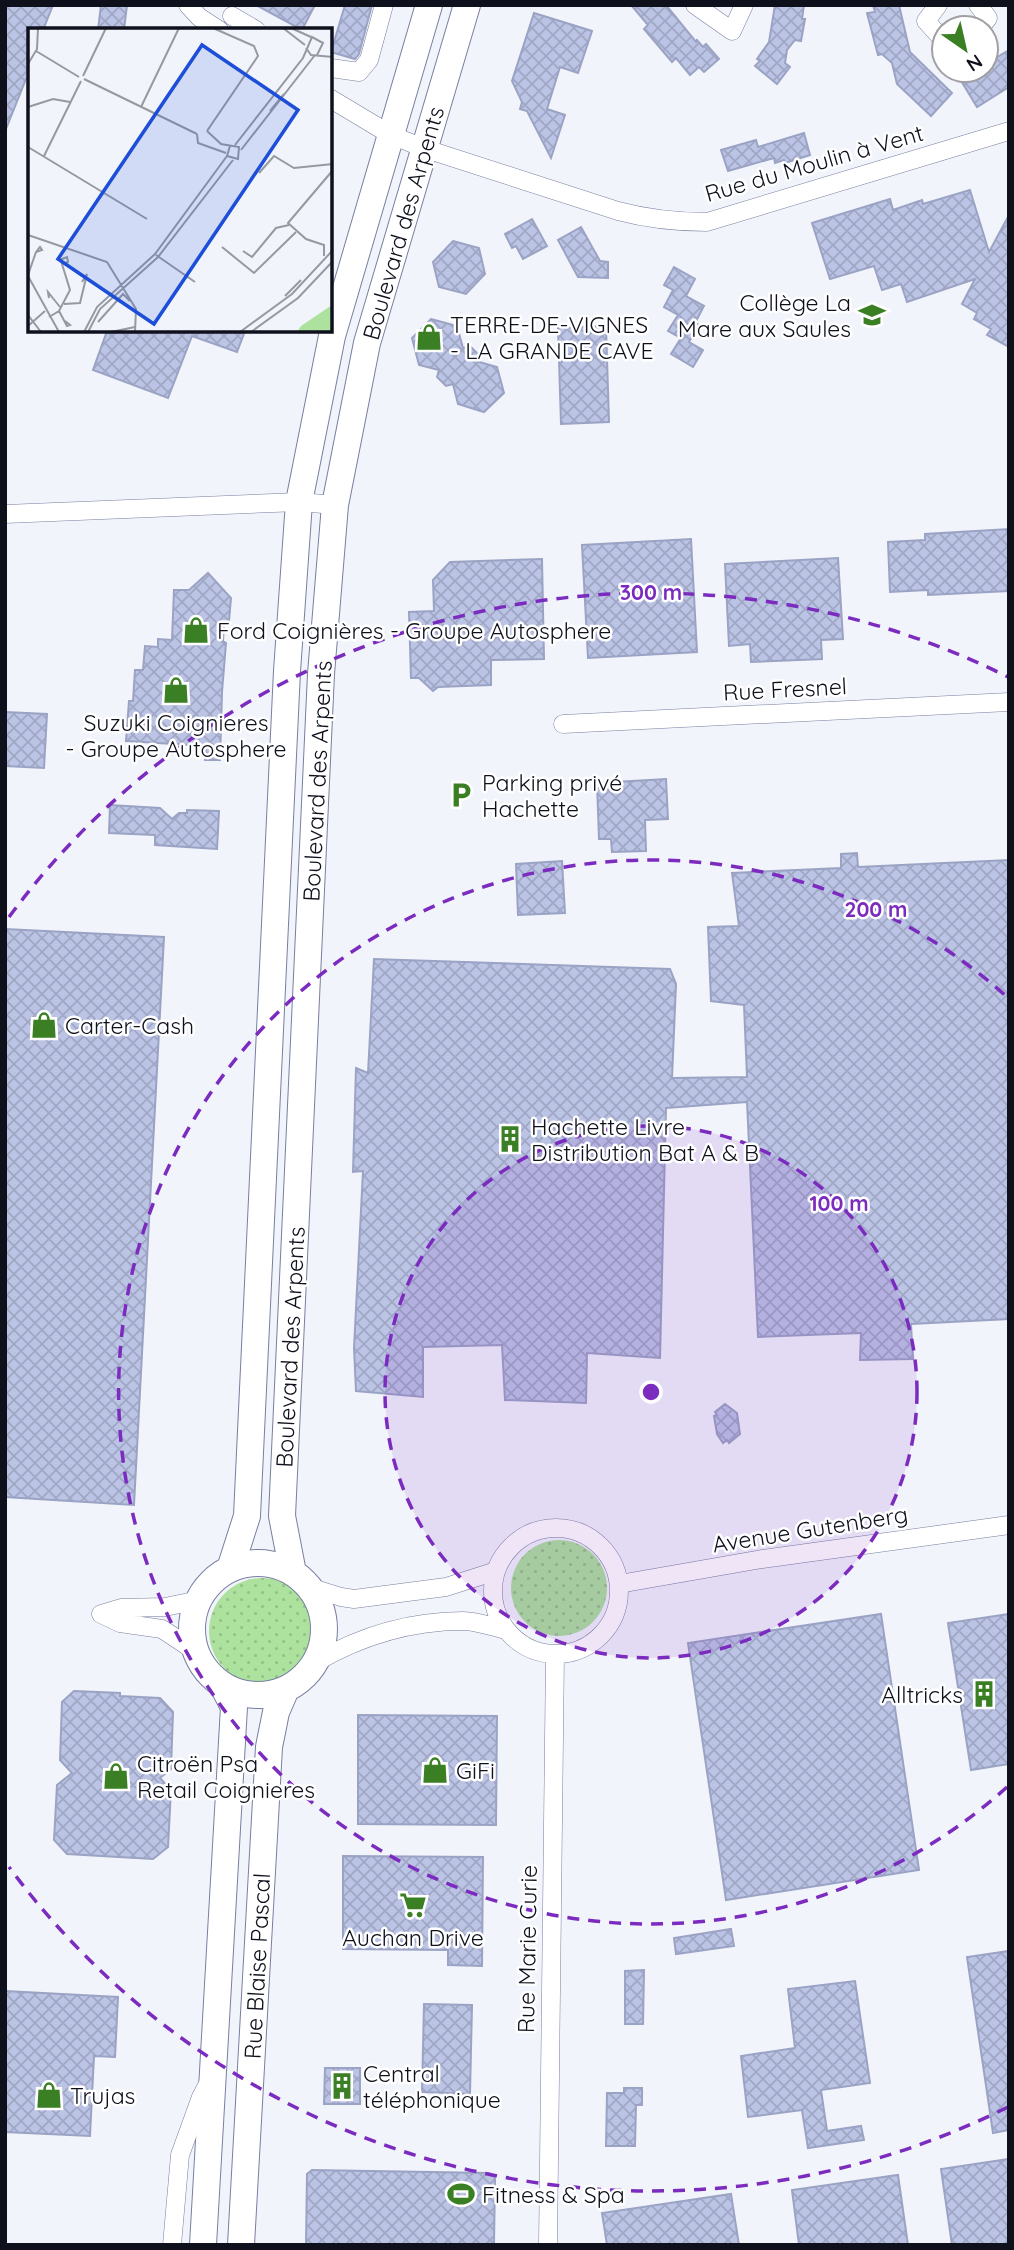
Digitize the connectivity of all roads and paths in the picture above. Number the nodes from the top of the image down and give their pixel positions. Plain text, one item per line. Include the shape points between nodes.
1 (188, 5) edge
2 (384, 5) edge
3 (429, 5) edge
4 (467, 5) edge
5 (695, 5) edge
6 (744, 5) edge
7 (232, 16) dead end
8 (216, 28) edge
9 (253, 28) edge
10 (332, 68) edge
11 (332, 100) edge
12 (1009, 131) edge
13 (391, 135) junction
14 (426, 149) junction
15 (299, 502) junction
16 (335, 505) junction
17 (5, 514) edge
18 (1009, 702) edge
19 (563, 724) dead end
20 (1009, 1525) edge
21 (230, 1569) junction
22 (496, 1572) junction
23 (301, 1580) junction
24 (619, 1584) junction
25 (198, 1600) junction
26 (506, 1630) junction
27 (195, 1651) junction
28 (555, 1654) junction
29 (316, 1662) junction
30 (223, 1686) junction
31 (286, 1689) junction
32 (212, 2075) junction
33 (172, 2245) edge
34 (203, 2245) edge
35 (241, 2245) edge
36 (548, 2245) edge

1 - 8 street
2 - 10 street via 369,60 359,72
3 - 13 street, Boulevard des Arpents
4 - 14 street, Boulevard des Arpents
5 - 6 street via 732,31
7 - 9 street
11 - 13 street, Rue du Moulin à Vent
12 - 14 street, Rue du Moulin à Vent via 707,222 618,211
13 - 14 street, Rue du Moulin à Vent
13 - 15 street, Boulevard des Arpents via 332,336
14 - 16 street, Boulevard des Arpents via 367,343
15 - 16 street
15 - 17 street
15 - 21 street, Boulevard des Arpents via 247,1516
16 - 23 street, Boulevard des Arpents via 321,674 282,1516
18 - 19 street, Rue Fresnel
20 - 24 street, Avenue Gutenberg
21 - 23 street via 275,1565
21 - 25 street
22 - 23 street via 446,1587 354,1598
22 - 24 street via 506,1553 522,1538 563,1528 601,1546
22 - 26 street via 493,1593
23 - 29 street via 322,1611 324,1631
24 - 28 street via 618,1606 595,1641 576,1651
25 - 27 street via 193,1615
25 - 27 street via 101,1614 120,1623 162,1629
26 - 28 street via 520,1643
26 - 29 street via 465,1621 395,1628
27 - 30 street via 211,1677
28 - 36 street, Rue Marie Curie
29 - 31 street
30 - 31 street via 245,1695
30 - 32 street, Rue Blaise Pascal via 234,1707
31 - 35 street, Rue Blaise Pascal via 269,1747
32 - 33 street, Rue Blaise Pascal via 180,2155
32 - 34 street, Rue Blaise Pascal

